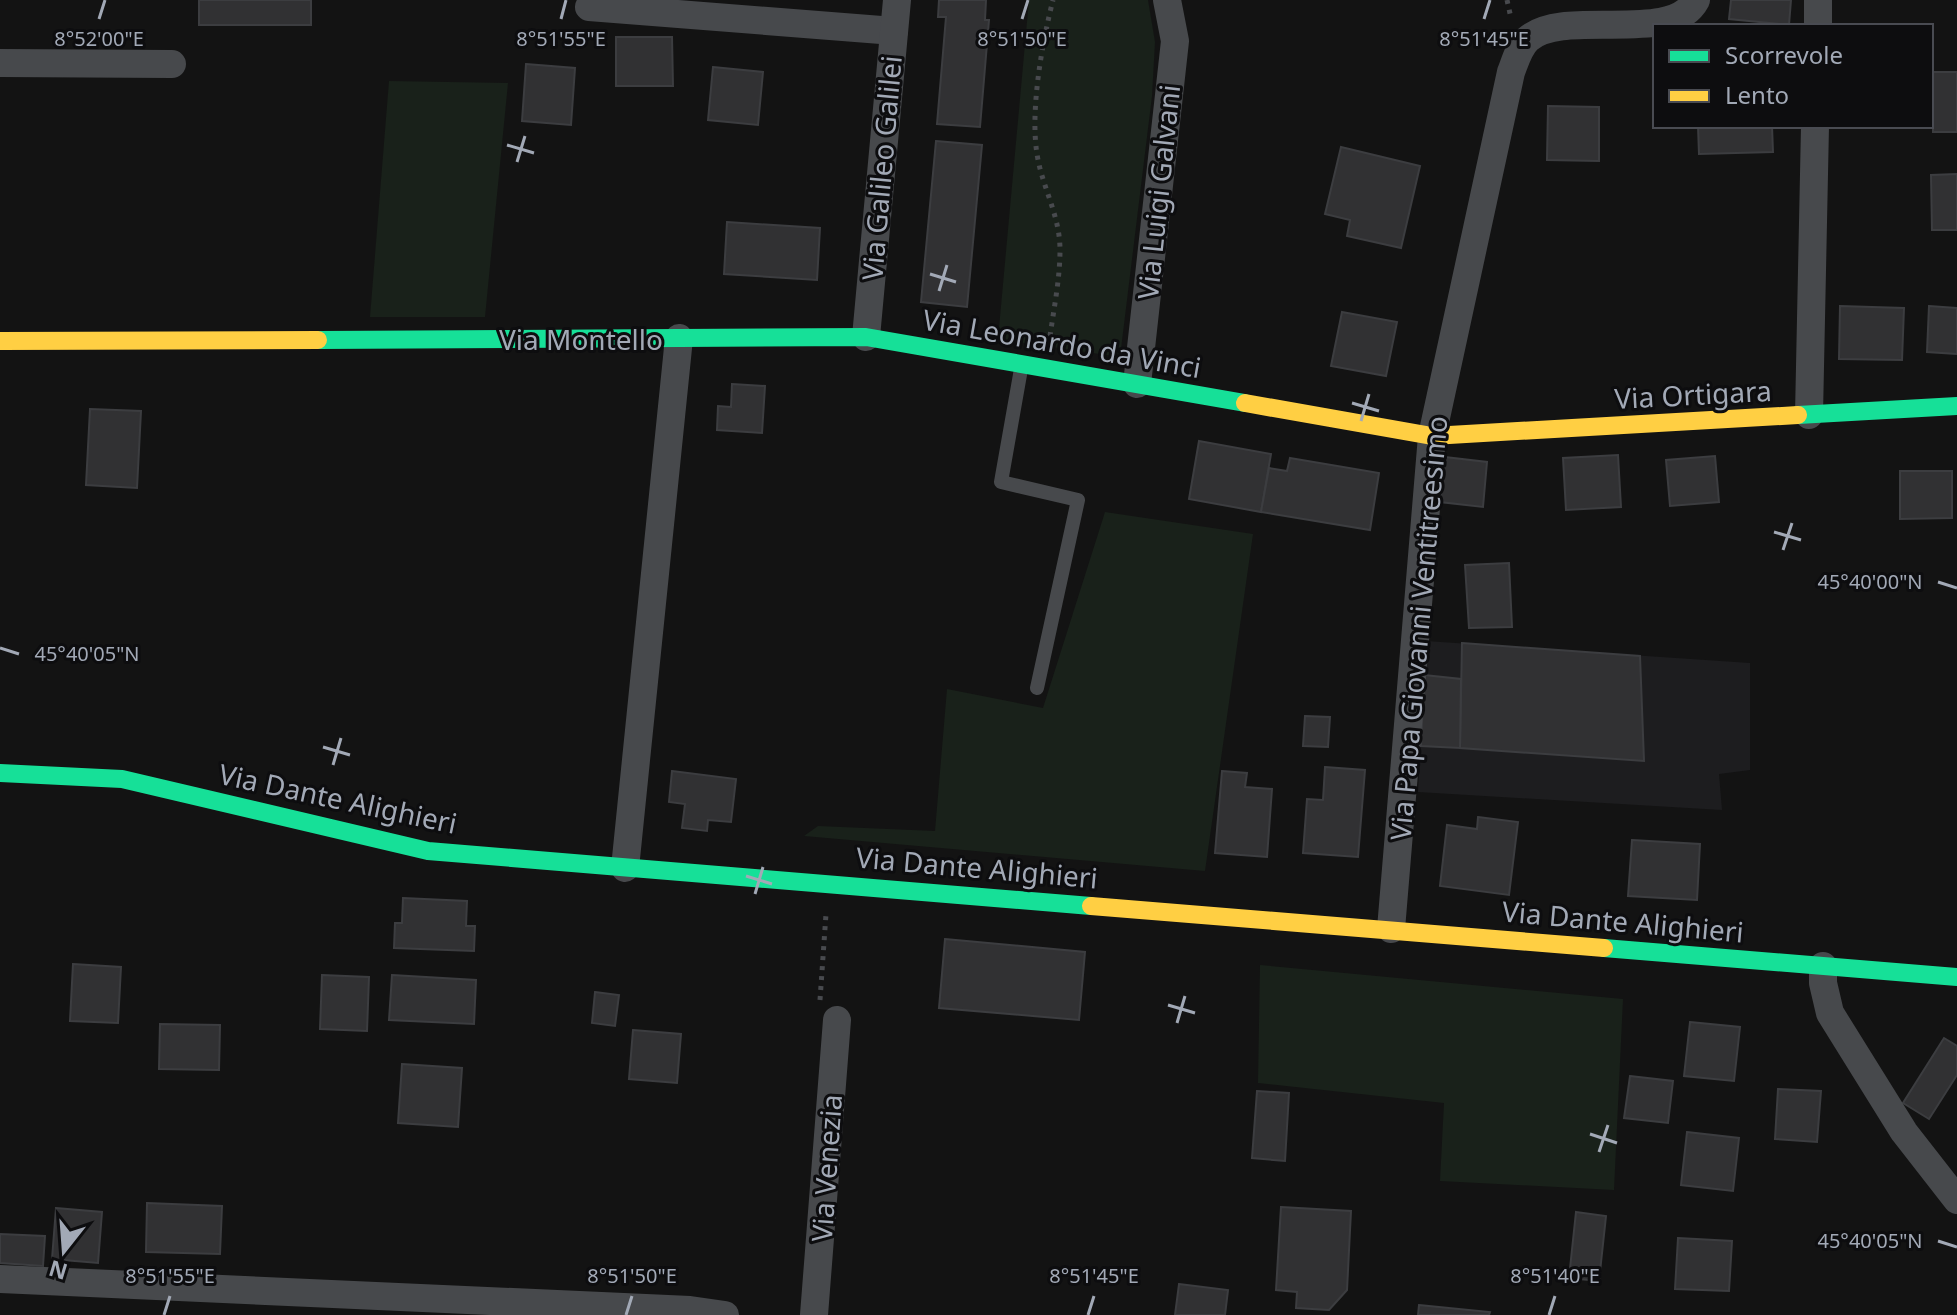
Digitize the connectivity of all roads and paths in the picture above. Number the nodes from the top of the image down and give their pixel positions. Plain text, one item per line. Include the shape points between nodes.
1 (897, 0) edge
2 (1053, 0) edge
3 (1167, 0) edge
4 (1696, 0) edge
5 (1818, 0) edge
6 (589, 7) dead end
7 (1818, 24) edge
8 (894, 31) junction
9 (0, 63) edge
10 (172, 64) dead end
11 (1815, 128) edge
12 (866, 337) junction
13 (679, 338) junction
14 (0, 341) edge
15 (1021, 364) junction
16 (1046, 368) junction
17 (1137, 384) junction
18 (1957, 406) edge
19 (1809, 415) junction
20 (1432, 436) junction
21 (1037, 688) dead end
22 (0, 773) edge
23 (625, 868) junction
24 (828, 883) junction
25 (1391, 929) junction
26 (1823, 966) junction
27 (1957, 977) edge
28 (837, 1020) joint
29 (1957, 1200) edge
30 (0, 1279) edge
31 (725, 1315) edge
32 (814, 1315) edge

1 - 8 street, Via Galileo Galilei
2 - 16 path via 1035,127 1060,251
3 - 17 street, Via Luigi Galvani via 1175,41
4 - 20 street, Via Papa Giovanni Ventitreesimo via 1682,17 1662,22 1547,29 1527,39 1519,51
5 - 7 street
6 - 8 street
8 - 12 street, Via Galileo Galilei
9 - 10 street
11 - 19 street
12 - 13 street, Via Leonardo da Vinci
12 - 15 street, Via Leonardo da Vinci
13 - 14 street, Via Montello
13 - 23 street, Via Montello
15 - 16 street, Via Leonardo da Vinci
15 - 21 lane via 1001,482 1078,500
16 - 17 street, Via Leonardo da Vinci
17 - 20 street, Via Leonardo da Vinci
18 - 19 street, Via Ortigara
19 - 20 street, Via Ortigara
20 - 25 street, Via Papa Giovanni Ventitreesimo
22 - 23 street, Via Dante Alighieri via 122,779 428,851
23 - 24 street, Via Dante Alighieri
24 - 25 street, Via Dante Alighieri
24 - 28 path via 819,1019
25 - 26 street, Via Dante Alighieri
26 - 27 street, Via Dante Alighieri
26 - 29 street via 1830,1013 1904,1132
28 - 32 street, Via Venezia
30 - 31 street

